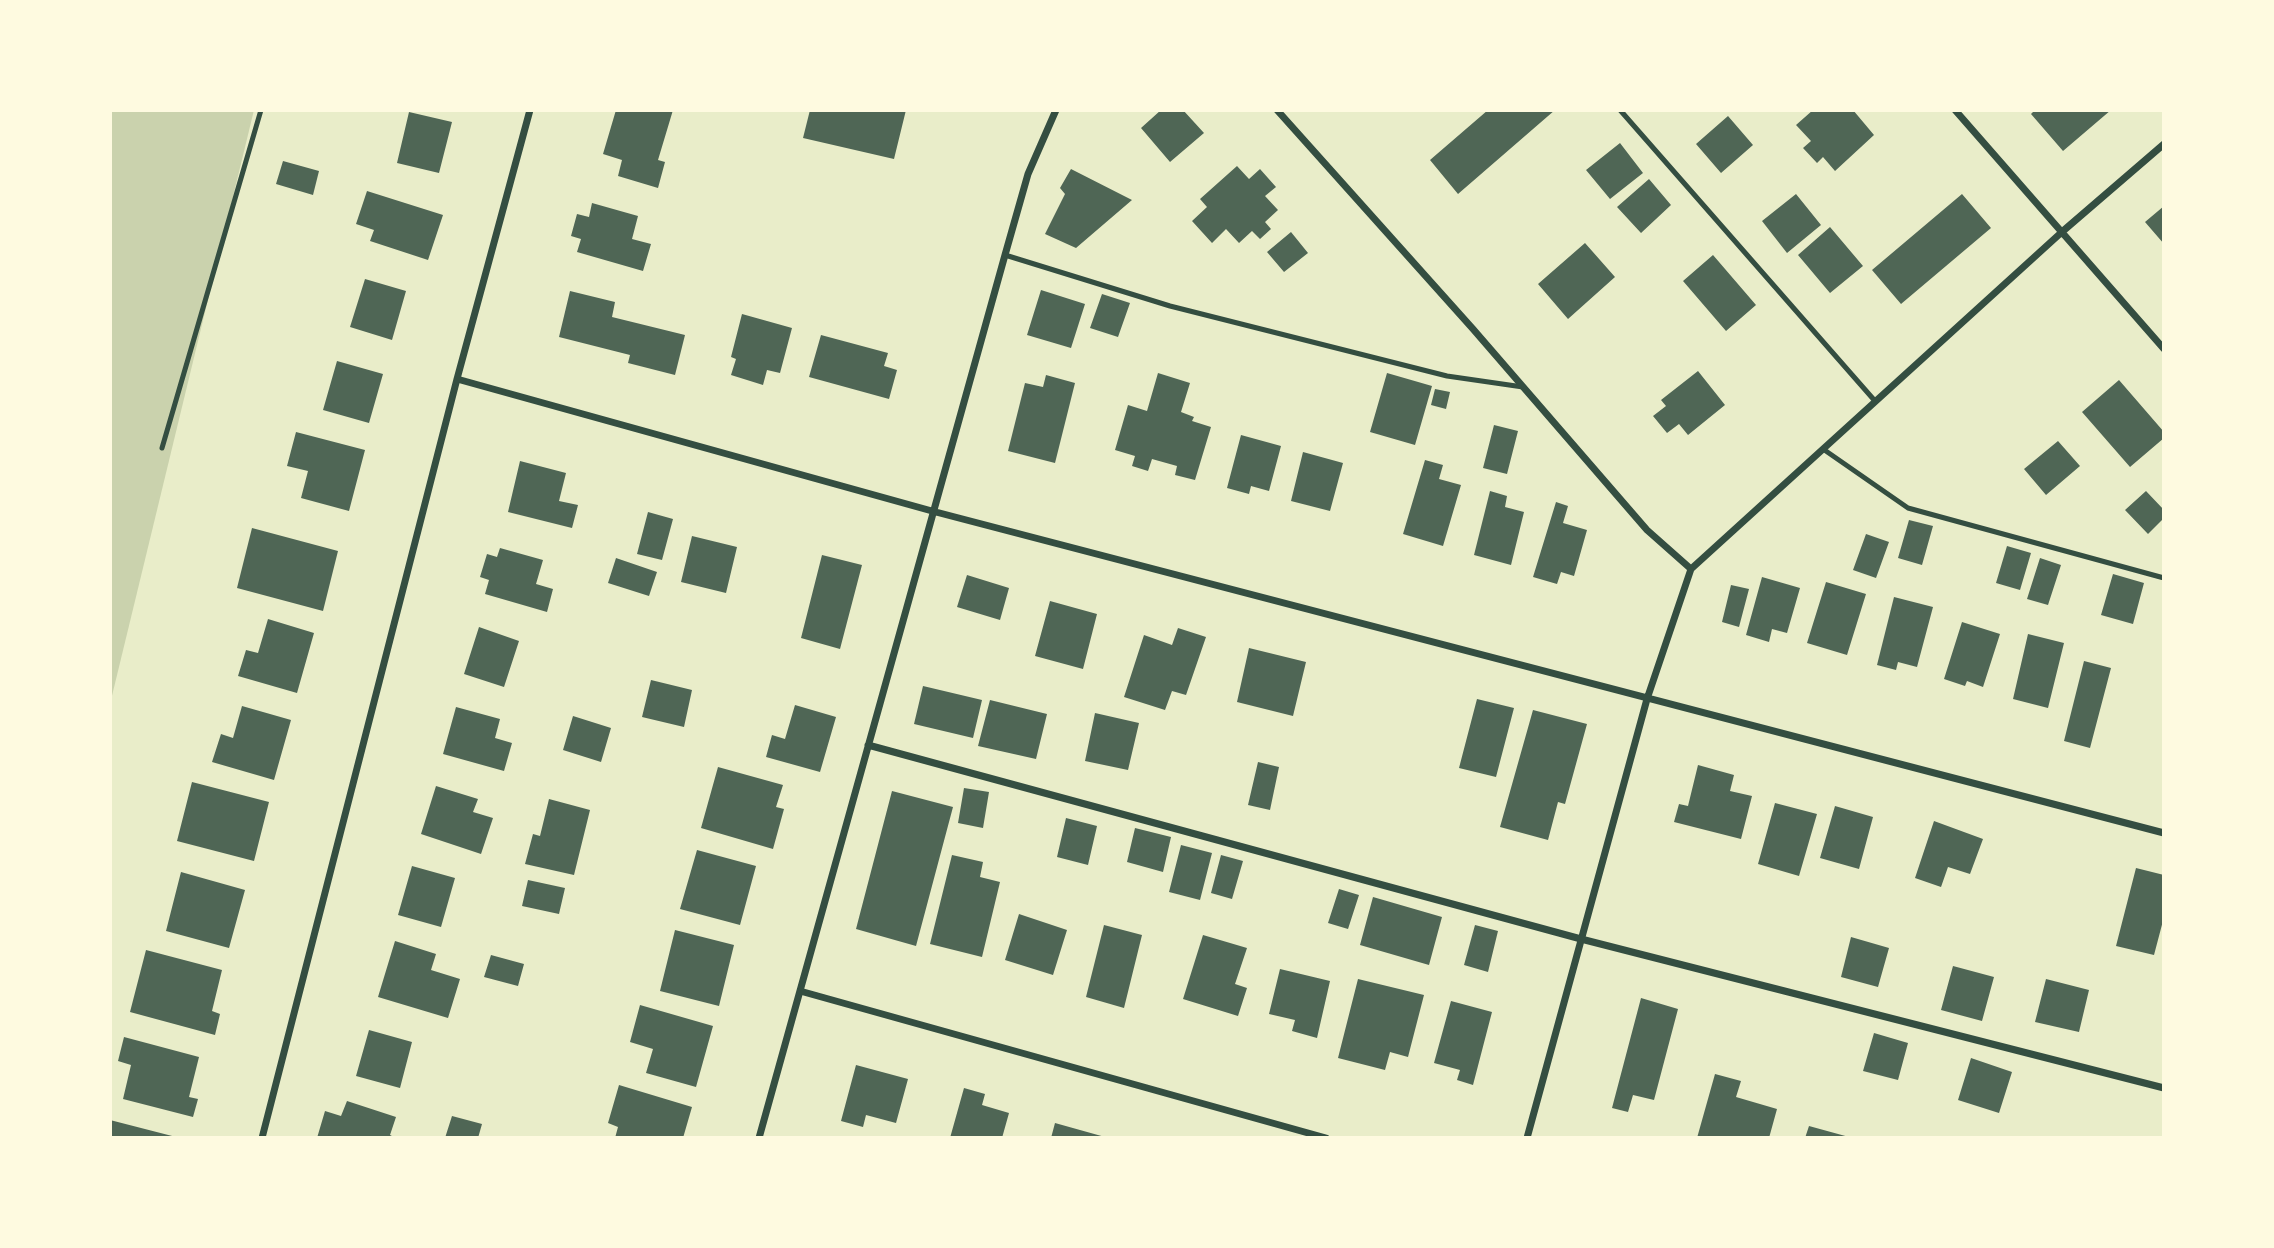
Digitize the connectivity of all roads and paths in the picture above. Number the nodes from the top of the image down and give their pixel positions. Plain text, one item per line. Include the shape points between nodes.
1 (261, 110) edge
2 (530, 110) edge
3 (1056, 110) edge
4 (1277, 110) edge
5 (1620, 110) edge
6 (1955, 110) edge
7 (2164, 144) edge
8 (2063, 231) junction
9 (1004, 256) junction
10 (2164, 349) edge
11 (457, 379) junction
12 (1523, 387) junction
13 (1875, 401) junction
14 (162, 448) dead end
15 (1823, 449) junction
16 (932, 511) junction
17 (1691, 569) junction
18 (2164, 578) edge
19 (1647, 699) junction
20 (868, 745) junction
21 (2164, 833) edge
22 (1581, 939) junction
23 (800, 991) junction
24 (2164, 1088) edge
25 (262, 1138) edge
26 (759, 1138) edge
27 (1326, 1138) edge
28 (1527, 1138) edge

1 - 14 lane
2 - 11 street
3 - 9 street via 1028,174
4 - 12 street
5 - 13 lane
6 - 8 street
7 - 8 street
8 - 10 street
8 - 13 street
9 - 12 lane via 1170,306 1447,376
9 - 16 street
11 - 16 street
11 - 25 street
12 - 17 street via 1647,530
13 - 15 street
15 - 17 street
15 - 18 lane via 1908,508
16 - 19 street
16 - 20 street
17 - 19 street
19 - 21 street
19 - 22 street
20 - 22 street
20 - 23 street
22 - 24 street
22 - 28 street
23 - 26 street
23 - 27 street

